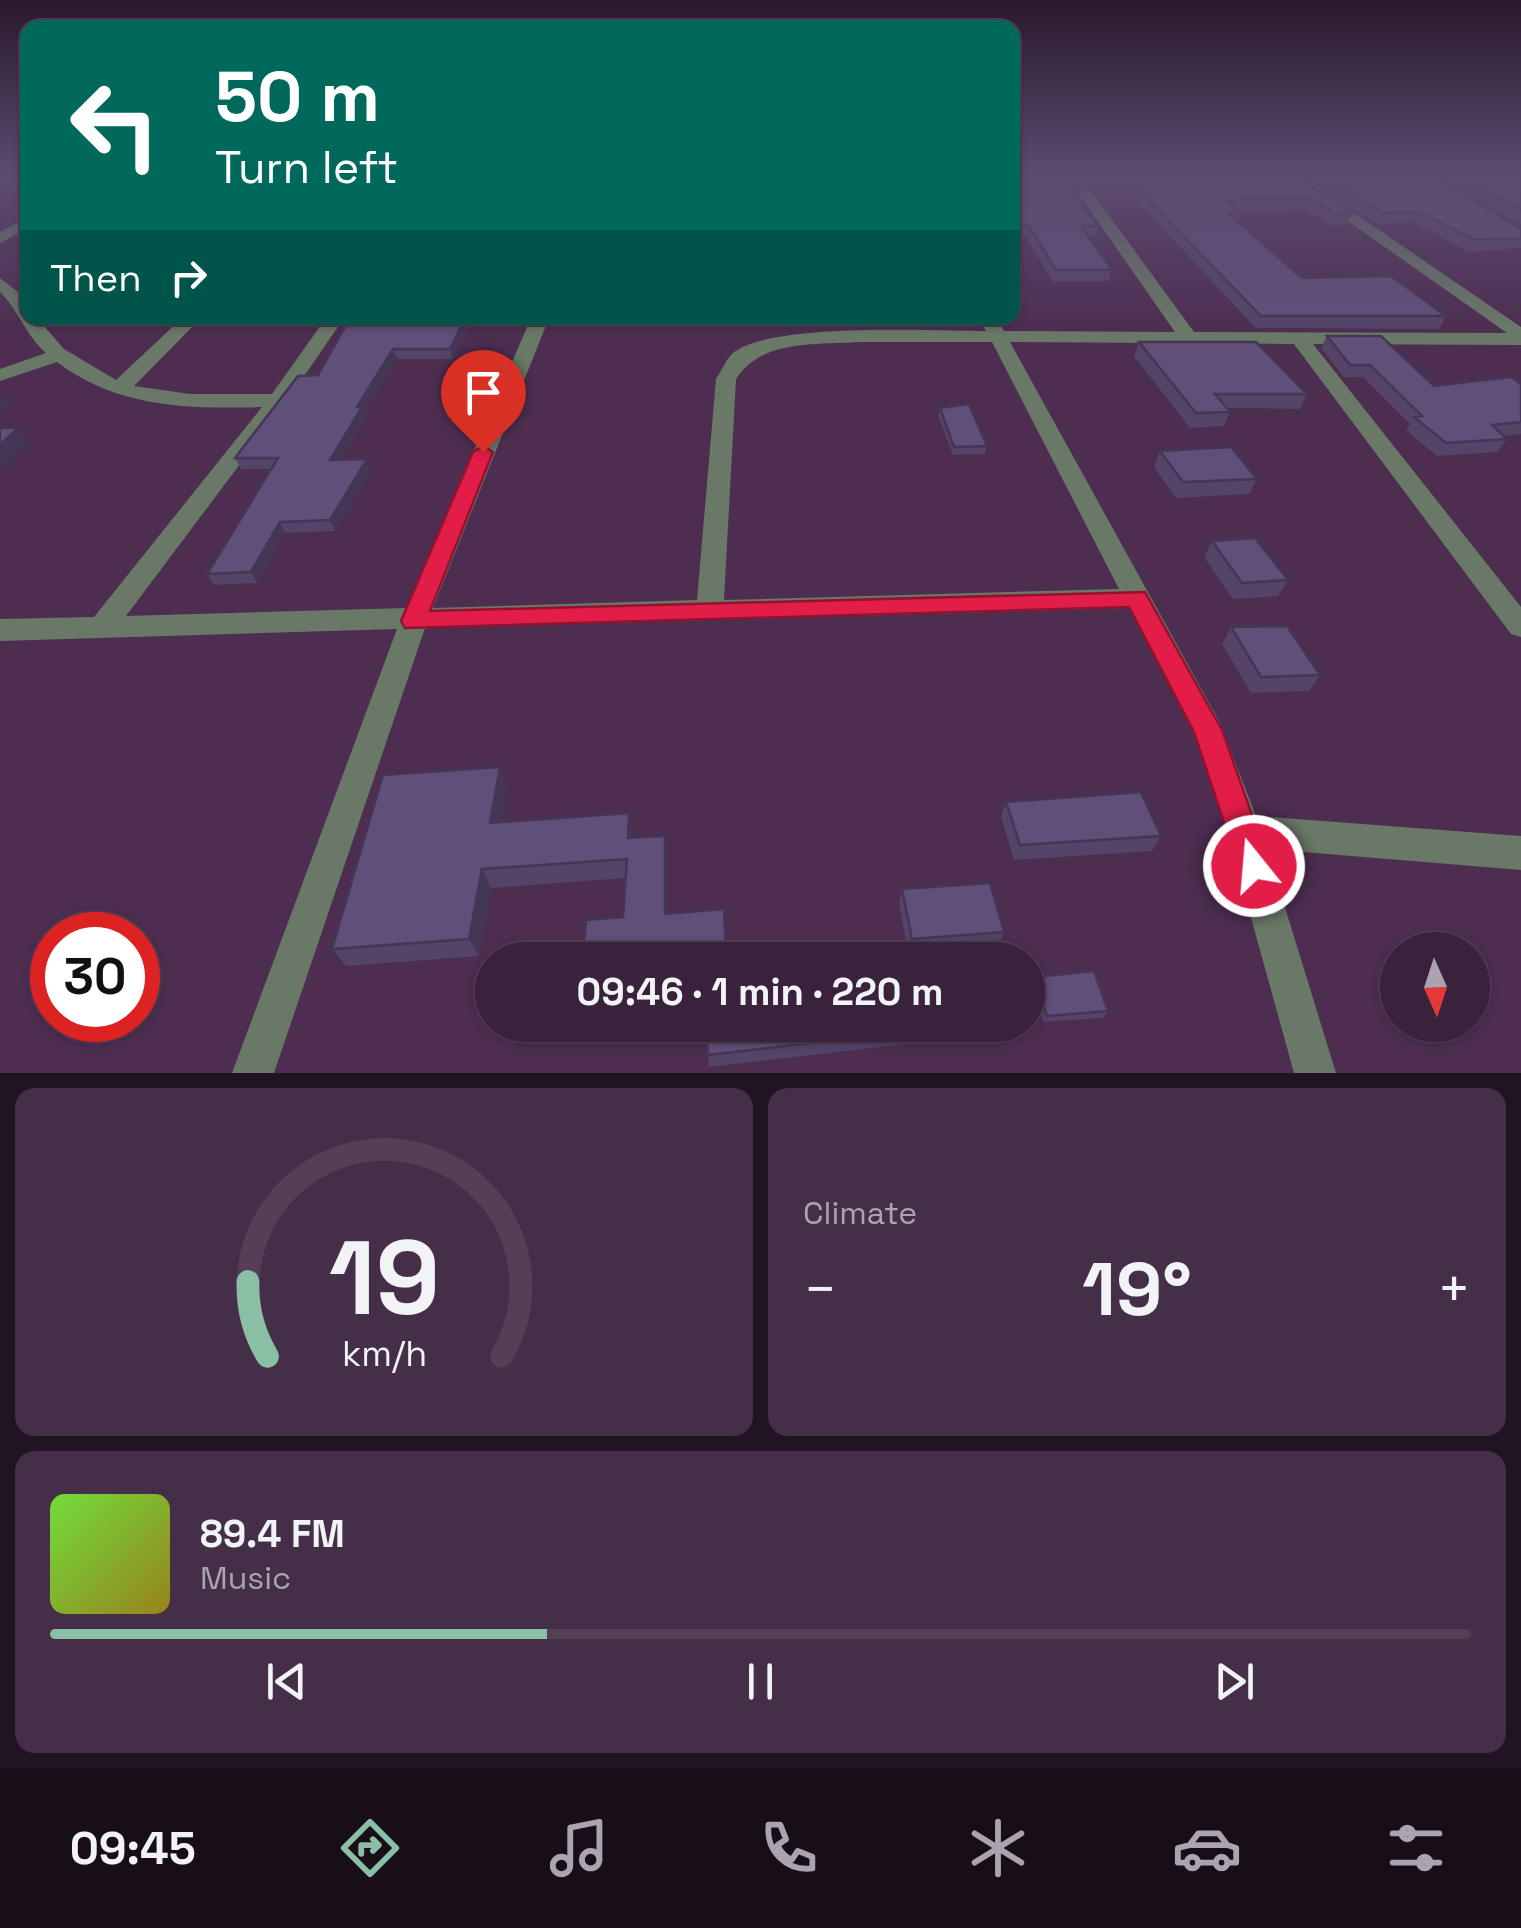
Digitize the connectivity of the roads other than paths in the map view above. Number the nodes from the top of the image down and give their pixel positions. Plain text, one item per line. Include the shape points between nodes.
1 (1109, 226) edge
2 (1363, 226) edge
3 (5, 279) edge
4 (20, 302) edge
5 (32, 325) edge
6 (185, 325) edge
7 (330, 325) edge
8 (537, 325) edge
9 (993, 327) edge
10 (1188, 337) junction
11 (1521, 337) edge
12 (1299, 338) junction
13 (60, 355) junction
14 (0, 376) edge
15 (118, 390) junction
16 (278, 400) junction
17 (1136, 598) junction
18 (710, 609) junction
19 (414, 621) junction
20 (1521, 626) edge
21 (100, 628) junction
22 (0, 630) edge
23 (1244, 832) junction
24 (1521, 853) edge
25 (253, 1073) edge
26 (1315, 1073) edge

1 - 10 street
2 - 11 street
3 - 4 street
5 - 13 street
6 - 15 street
7 - 16 street
8 - 19 street
9 - 10 street
9 - 17 street
9 - 18 street via 823,337 772,344 740,357 726,379
10 - 12 street
11 - 12 street
12 - 20 street
13 - 14 street
13 - 15 street
15 - 16 street via 152,398
16 - 21 street
17 - 18 street
17 - 23 street via 1208,730
18 - 19 street
19 - 21 street
19 - 25 street
21 - 22 street
23 - 24 street
23 - 26 street

